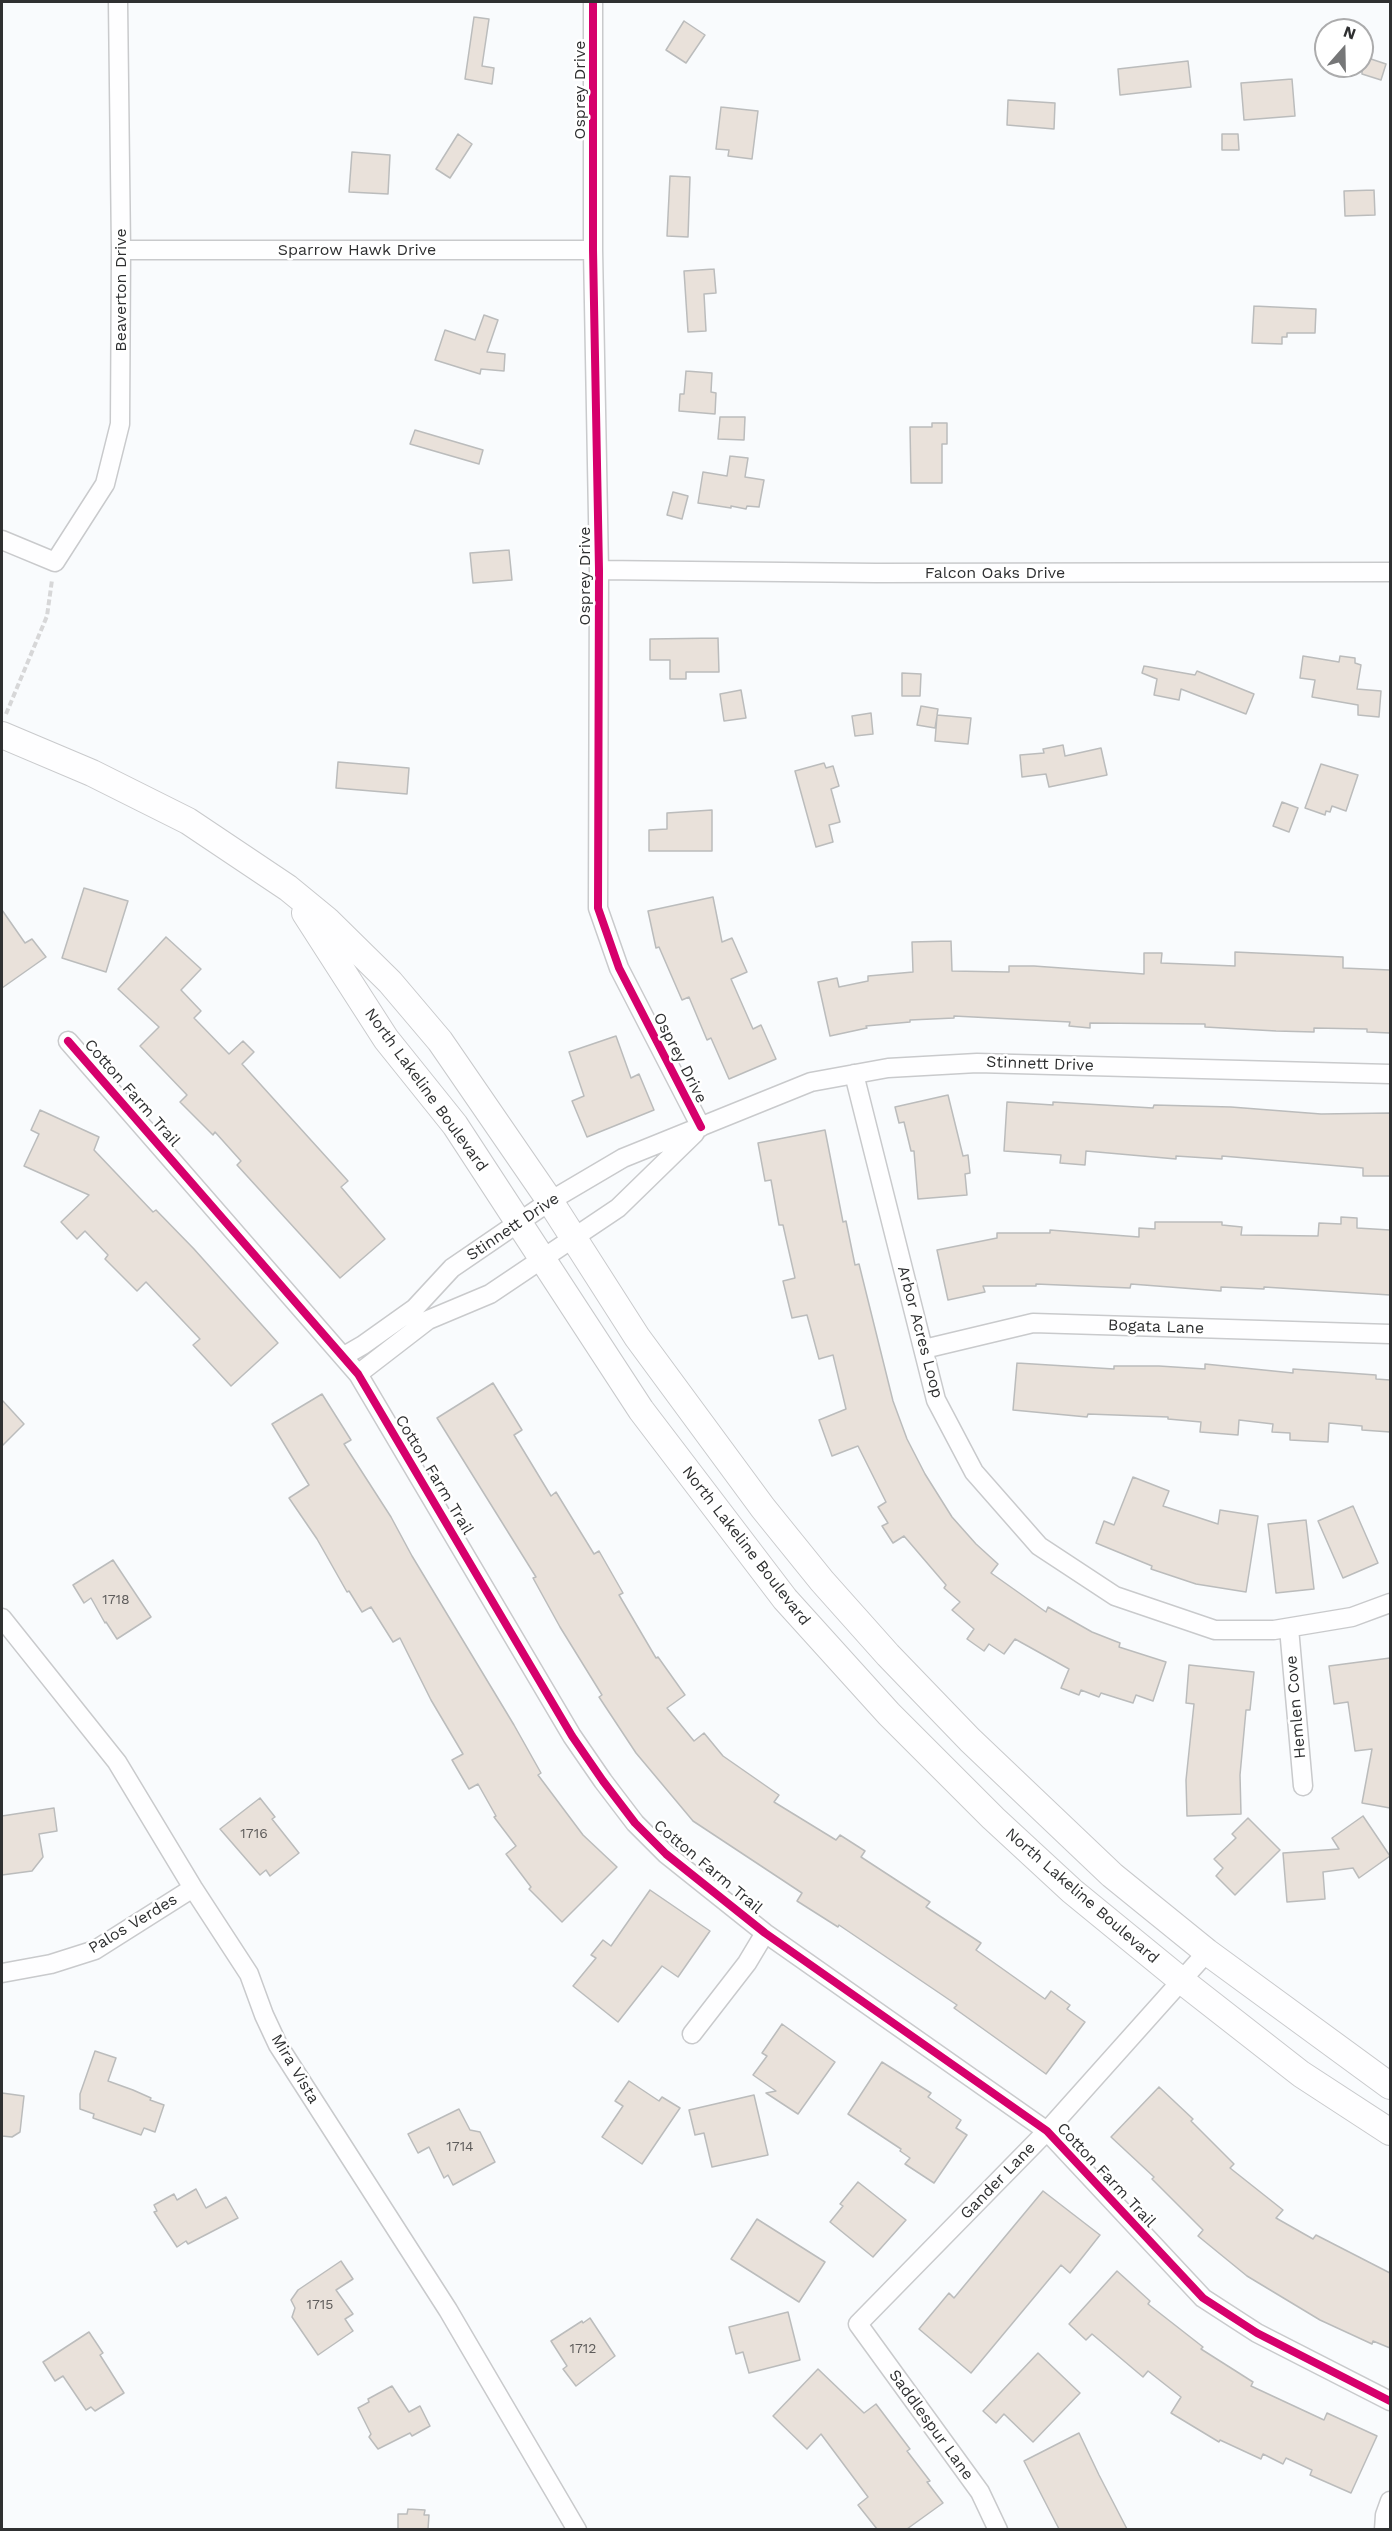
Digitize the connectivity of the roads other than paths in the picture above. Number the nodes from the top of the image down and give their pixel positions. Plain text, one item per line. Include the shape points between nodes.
1 (118, 2) edge
2 (593, 2) edge
3 (121, 250) junction
4 (593, 250) junction
5 (2, 540) edge
6 (598, 570) junction
7 (1390, 572) edge
8 (4, 725) edge
9 (288, 888) junction
10 (68, 1041) dead end
11 (854, 1074) junction
12 (1390, 1074) edge
13 (701, 1127) junction
14 (550, 1201) junction
15 (519, 1222) junction
16 (573, 1238) junction
17 (542, 1261) junction
18 (1390, 1334) edge
19 (924, 1348) junction
20 (344, 1356) junction
21 (358, 1374) junction
22 (1390, 1603) edge
23 (2, 1618) edge
24 (1289, 1628) junction
25 (1304, 1785) dead end
26 (193, 1888) junction
27 (765, 1933) junction
28 (1207, 1953) junction
29 (2, 1973) edge
30 (1182, 1981) junction
31 (692, 2034) dead end
32 (1390, 2086) edge
33 (1047, 2131) junction
34 (1390, 2132) edge
35 (858, 2324) joint
36 (1390, 2401) edge
37 (1390, 2501) edge
38 (577, 2529) edge
39 (998, 2529) edge
40 (1384, 2529) edge

1 - 3 street, Beaverton Drive
2 - 4 street, Osprey Drive
3 - 4 street, Sparrow Hawk Drive
3 - 5 street, Beaverton Drive via 120,424 105,484 55,562
4 - 6 street, Osprey Drive
6 - 7 street, Falcon Oaks Drive
6 - 13 street, Osprey Drive via 598,908 619,968
8 - 9 main road, North Lakeline Boulevard via 188,820
9 - 14 main road, North Lakeline Boulevard via 390,982 440,1041
9 - 15 main road, North Lakeline Boulevard via 386,1039 455,1125
10 - 20 street, Cotton Farm Trail
11 - 12 street, Stinnett Drive via 977,1063
11 - 13 street, Stinnett Drive via 811,1082
11 - 19 street, Arbor Acres Loop
13 - 14 street, Stinnett Drive via 623,1158
13 - 16 street, Stinnett Drive via 618,1208
14 - 15 street, Stinnett Drive
14 - 16 main road, North Lakeline Boulevard
15 - 17 main road, North Lakeline Boulevard
15 - 20 street, Stinnett Drive via 452,1268 415,1308
16 - 17 street, Stinnett Drive
16 - 28 main road, North Lakeline Boulevard via 637,1337 763,1508 851,1614 970,1740 1112,1875
17 - 21 street, Stinnett Drive via 490,1294 428,1320
17 - 30 main road, North Lakeline Boulevard via 641,1410 785,1599 889,1714 993,1818 1072,1891
18 - 19 street, Bogata Lane via 1033,1323
19 - 24 street, Arbor Acres Loop via 936,1400 974,1472 1039,1546 1115,1596 1215,1630
20 - 21 street, Cotton Farm Trail
21 - 27 street, Cotton Farm Trail via 572,1736 603,1781 635,1823 666,1854
22 - 24 street, Arbor Acres Loop via 1352,1617
23 - 26 street, Mira Vista via 117,1762
24 - 25 street, Hemlen Cove
26 - 29 street, Palos Verdes via 95,1950 51,1964
26 - 38 street, Mira Vista via 249,1974 278,2045 448,2310
27 - 31 street
27 - 33 street, Cotton Farm Trail
28 - 30 street, Gander Lane
28 - 32 main road, North Lakeline Boulevard
30 - 33 street, Gander Lane
30 - 34 main road, North Lakeline Boulevard via 1301,2074
33 - 35 street, Gander Lane
33 - 36 street, Cotton Farm Trail via 1203,2298 1257,2333
35 - 39 street, Saddlespur Lane via 980,2492
37 - 40 street

